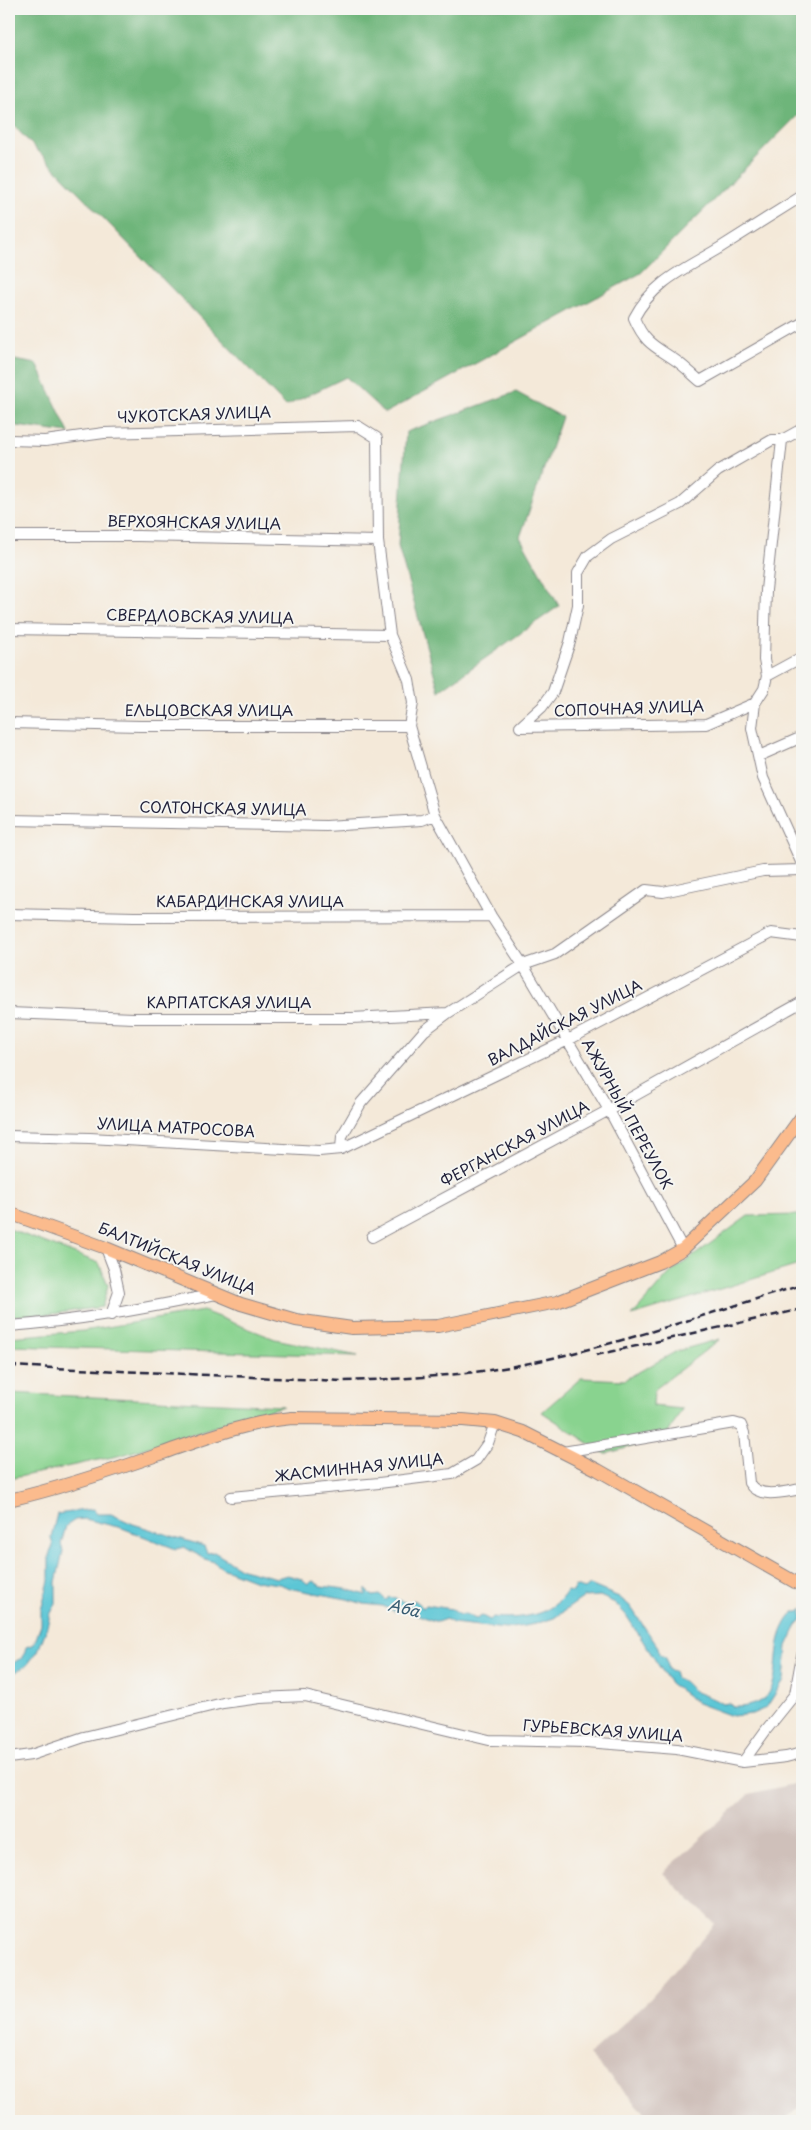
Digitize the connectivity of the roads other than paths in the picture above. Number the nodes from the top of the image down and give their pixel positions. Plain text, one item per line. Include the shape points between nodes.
1 (802, 196) edge
2 (802, 323) edge
3 (802, 429) edge
4 (9, 440) edge
5 (782, 440) junction
6 (9, 536) edge
7 (378, 541) junction
8 (9, 630) edge
9 (390, 635) junction
10 (802, 657) edge
11 (767, 676) junction
12 (756, 703) junction
13 (9, 723) edge
14 (409, 726) junction
15 (802, 736) edge
16 (759, 756) junction
17 (435, 815) junction
18 (9, 820) edge
19 (802, 864) edge
20 (802, 870) edge
21 (9, 914) edge
22 (491, 916) junction
23 (802, 937) edge
24 (523, 965) junction
25 (802, 1002) edge
26 (9, 1013) edge
27 (448, 1013) junction
28 (568, 1040) junction
29 (609, 1110) junction
30 (802, 1116) edge
31 (9, 1136) edge
32 (341, 1149) junction
33 (10, 1213) edge
34 (372, 1237) dead end
35 (106, 1248) junction
36 (683, 1249) junction
37 (216, 1294) junction
38 (111, 1315) junction
39 (9, 1326) edge
40 (495, 1423) junction
41 (563, 1452) junction
42 (802, 1489) edge
43 (231, 1497) dead end
44 (9, 1500) edge
45 (797, 1583) edge
46 (802, 1655) edge
47 (802, 1753) edge
48 (9, 1758) edge
49 (743, 1762) junction

1 - 2 street via 672,274 643,302 634,318 640,332 652,346 700,381
3 - 5 street
4 - 7 street, ЧУКОТСКАЯ УЛИЦА via 45,441 104,433 358,426 377,438
5 - 11 street via 766,590 764,660
5 - 12 street, СОПОЧНАЯ УЛИЦА via 772,440 718,471 680,504 611,539 588,556 578,573 578,605 570,642 553,692 520,727 706,724
6 - 7 street, ВЕРХОЯНСКАЯ УЛИЦА
7 - 9 street
8 - 9 street, СВЕРДЛОВСКАЯ УЛИЦА
9 - 14 street via 409,680 413,704
10 - 11 street
11 - 12 street
12 - 16 street via 752,728
13 - 14 street, ЕЛЬЦОВСКАЯ УЛИЦА
14 - 17 street, АЖУРНЫЙ ПЕРЕУЛОК
15 - 16 street
16 - 19 street via 763,778
17 - 18 street, СОЛТОНСКАЯ УЛИЦА via 422,820 326,826
17 - 22 street, АЖУРНЫЙ ПЕРЕУЛОК
20 - 24 street, КАРПАТСКАЯ УЛИЦА via 763,871 662,892 646,890 555,954
21 - 22 street, КАБАРДИНСКАЯ УЛИЦА
22 - 24 street, АЖУРНЫЙ ПЕРЕУЛОК
23 - 28 street, ВАЛДАЙСКАЯ УЛИЦА via 771,933
24 - 27 street, КАРПАТСКАЯ УЛИЦА
24 - 28 street, АЖУРНЫЙ ПЕРЕУЛОК
25 - 29 street, ФЕРГАНСКАЯ УЛИЦА
26 - 27 street, КАРПАТСКАЯ УЛИЦА via 134,1018 322,1018
27 - 32 street, КАРПАТСКАЯ УЛИЦА via 424,1031 361,1103 342,1136
28 - 29 street, АЖУРНЫЙ ПЕРЕУЛОК
28 - 32 street, ВАЛДАЙСКАЯ УЛИЦА
29 - 34 street, ФЕРГАНСКАЯ УЛИЦА
29 - 36 street, АЖУРНЫЙ ПЕРЕУЛОК
30 - 36 main road, БАЛТИЙСКАЯ УЛИЦА via 756,1181
31 - 32 street, УЛИЦА МАТРОСОВА via 319,1151
33 - 35 main road, БАЛТИЙСКАЯ УЛИЦА
35 - 37 main road, БАЛТИЙСКАЯ УЛИЦА
35 - 38 street via 119,1292
36 - 37 main road, БАЛТИЙСКАЯ УЛИЦА via 660,1262 557,1302 438,1326 352,1328 296,1320
37 - 38 street
38 - 39 street
40 - 41 main road via 523,1432
40 - 43 street, ЖАСМИННАЯ УЛИЦА via 488,1443 476,1460 452,1474
40 - 44 main road via 463,1420 269,1420 233,1429 72,1484
41 - 42 street via 734,1423 741,1425 744,1433 749,1483 754,1489 764,1493
41 - 45 main road
46 - 49 street via 795,1694
47 - 49 street, ГУРЬЕВСКАЯ УЛИЦА
48 - 49 street, ГУРЬЕВСКАЯ УЛИЦА via 31,1755 84,1736 205,1707 260,1698 304,1696 489,1740 586,1742 677,1749

